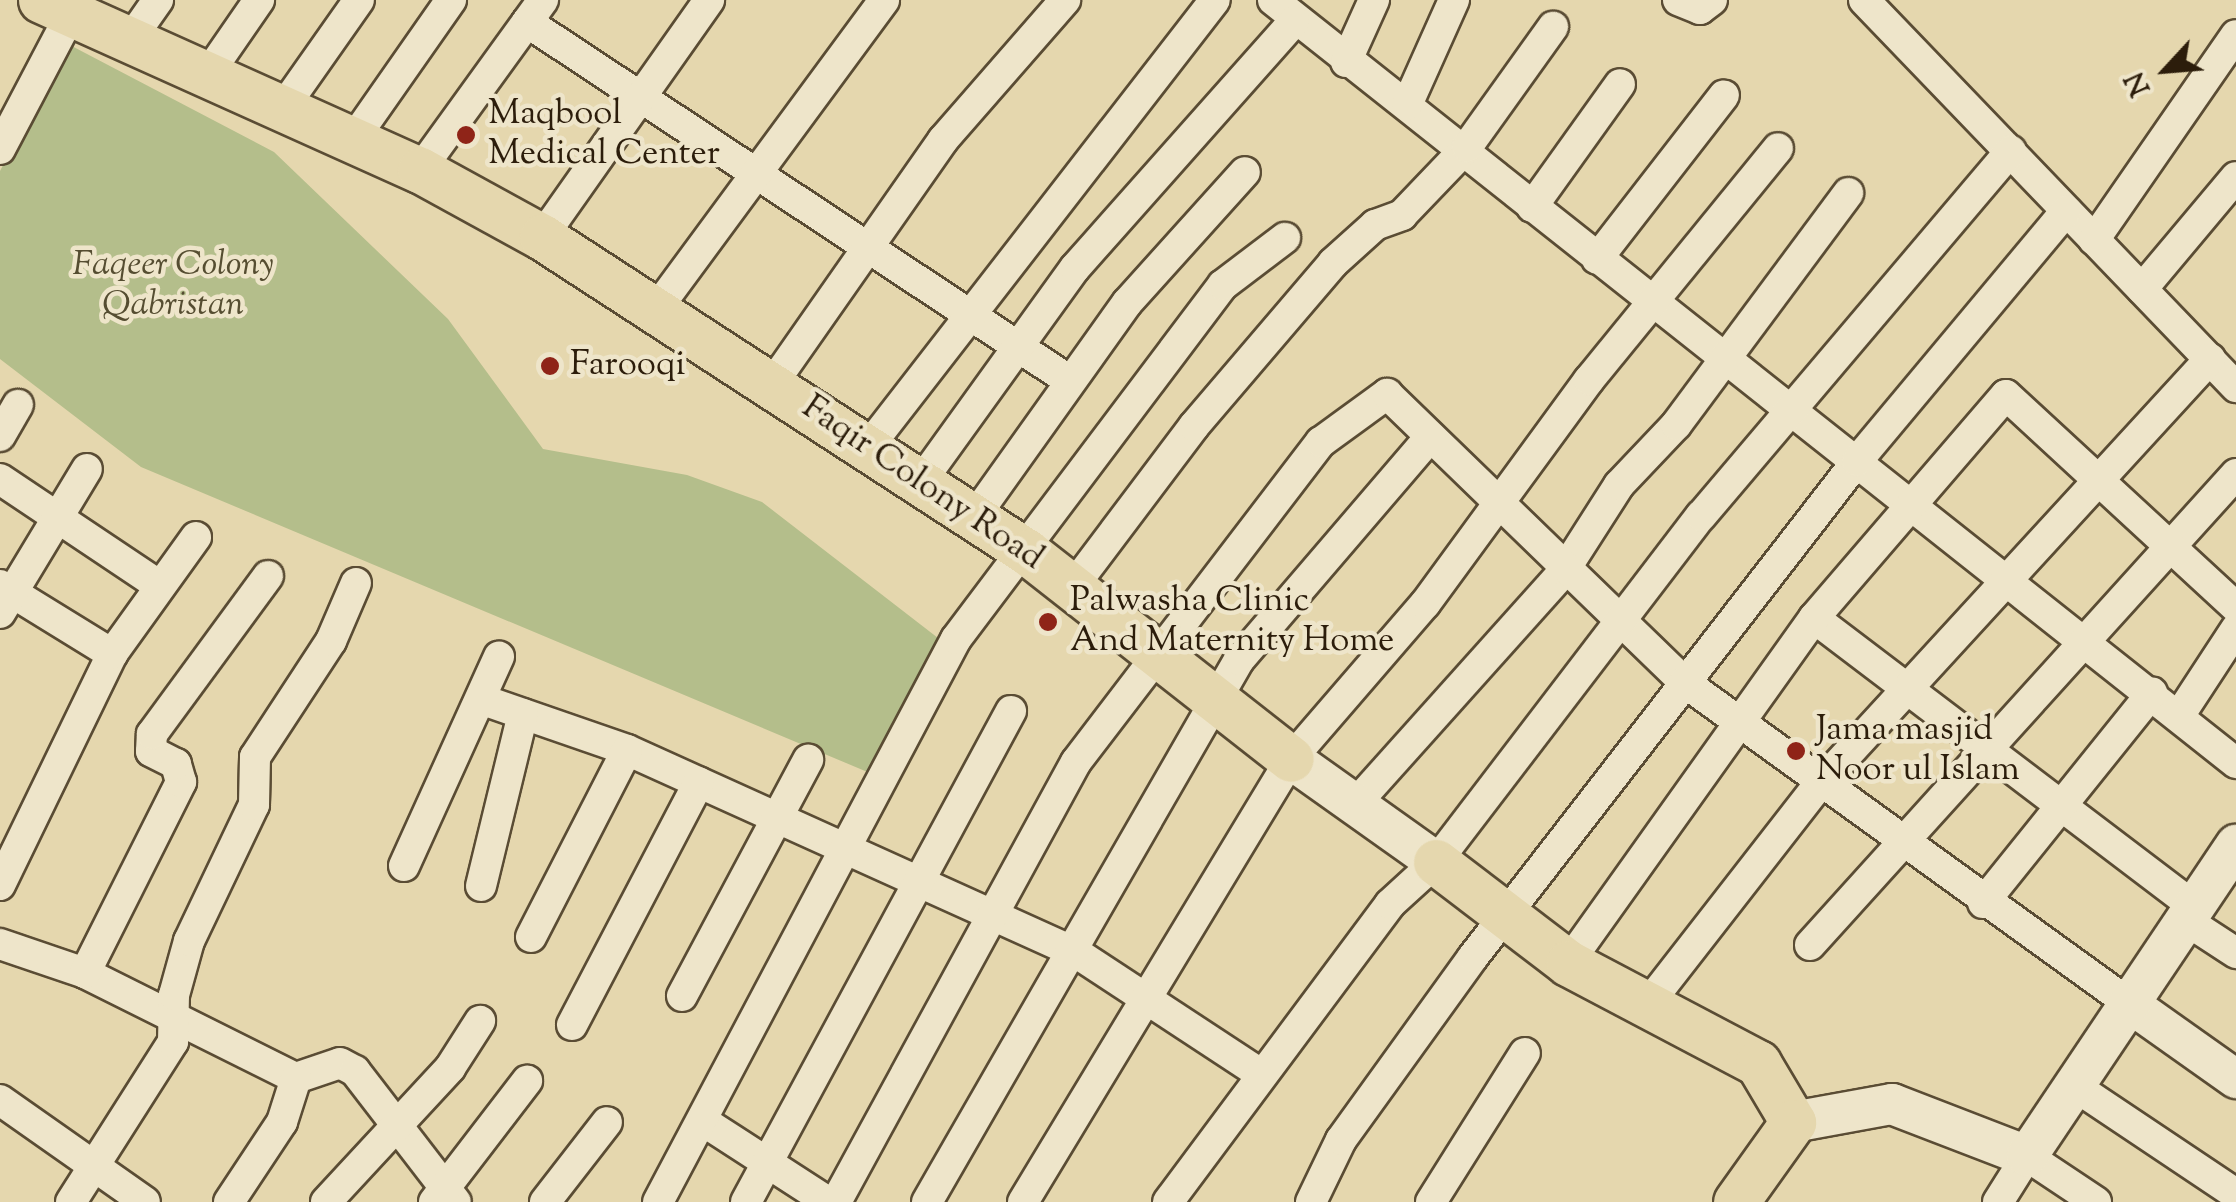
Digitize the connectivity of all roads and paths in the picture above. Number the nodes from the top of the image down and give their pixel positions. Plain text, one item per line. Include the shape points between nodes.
1 (158, 0) edge
2 (259, 0) edge
3 (359, 0) edge
4 (452, 0) edge
5 (710, 0) edge
6 (884, 0) edge
7 (1065, 0) edge
8 (1216, 0) edge
9 (1374, 0) edge
10 (1454, 0) edge
11 (1678, 0) edge
12 (1712, 0) edge
13 (1864, 0) edge
14 (56, 7) edge
15 (535, 11) edge
16 (1284, 11) edge
17 (1554, 26) dead end
18 (2236, 35) edge
19 (130, 40) junction
20 (1346, 62) junction
21 (208, 74) junction
22 (1620, 84) dead end
23 (1724, 94) dead end
24 (640, 98) junction
25 (1407, 105) junction
26 (284, 108) junction
27 (353, 140) junction
28 (1466, 147) junction
29 (1778, 148) dead end
30 (0, 149) edge
31 (2011, 151) junction
32 (420, 170) junction
33 (752, 172) junction
34 (1245, 172) dead end
35 (2236, 178) edge
36 (1848, 193) dead end
37 (1532, 207) junction
38 (2066, 211) junction
39 (542, 237) junction
40 (1285, 238) dead end
41 (2094, 240) junction
42 (866, 243) junction
43 (1598, 259) junction
44 (2142, 289) junction
45 (1655, 310) junction
46 (655, 311) junction
47 (970, 312) junction
48 (1021, 346) junction
49 (2210, 359) junction
50 (1724, 362) junction
51 (1070, 382) junction
52 (773, 383) junction
53 (2236, 387) edge
54 (18, 405) dead end
55 (1794, 414) junction
56 (0, 436) edge
57 (1430, 437) junction
58 (869, 446) junction
59 (1857, 462) junction
60 (87, 469) dead end
61 (2236, 474) edge
62 (2098, 476) junction
63 (0, 479) edge
64 (922, 480) junction
65 (1909, 502) junction
66 (1499, 506) junction
67 (974, 516) junction
68 (56, 518) junction
69 (196, 537) dead end
70 (2172, 546) junction
71 (1027, 552) junction
72 (1564, 571) junction
73 (268, 576) dead end
74 (2007, 578) junction
75 (356, 583) dead end
76 (160, 586) junction
77 (1072, 588) junction
78 (4, 597) edge
79 (2236, 607) edge
80 (1814, 618) junction
81 (1622, 629) junction
82 (2236, 629) edge
83 (2084, 641) junction
84 (112, 654) junction
85 (499, 656) dead end
86 (1158, 662) junction
87 (1684, 682) junction
88 (1907, 693) junction
89 (2152, 693) junction
90 (483, 700) junction
91 (1218, 706) junction
92 (1011, 712) dead end
93 (524, 714) junction
94 (2178, 716) junction
95 (1743, 728) junction
96 (628, 750) junction
97 (1983, 750) junction
98 (1291, 759) junction
99 (808, 760) dead end
100 (2236, 763) edge
101 (699, 782) junction
102 (1818, 786) junction
103 (1358, 802) junction
104 (2061, 808) junction
105 (779, 818) junction
106 (1898, 839) junction
107 (2236, 845) edge
108 (6, 846) edge
109 (849, 849) junction
110 (1436, 862) junction
111 (404, 866) dead end
112 (923, 883) junction
113 (0, 885) edge
114 (481, 886) dead end
115 (1983, 902) junction
116 (995, 914) junction
117 (2192, 914) junction
118 (1509, 921) junction
119 (531, 937) dead end
120 (0, 944) edge
121 (1810, 945) dead end
122 (1075, 952) junction
123 (2236, 953) edge
124 (1568, 963) junction
125 (85, 974) junction
126 (682, 996) dead end
127 (1146, 999) junction
128 (1648, 1004) junction
129 (2130, 1004) junction
130 (171, 1020) junction
131 (480, 1020) dead end
132 (572, 1026) dead end
133 (1525, 1052) dead end
134 (1259, 1074) junction
135 (296, 1078) junction
136 (2236, 1079) edge
137 (527, 1082) dead end
138 (2073, 1086) junction
139 (0, 1100) edge
140 (607, 1122) dead end
141 (1793, 1122) junction
142 (396, 1124) junction
143 (706, 1124) junction
144 (2027, 1156) junction
145 (769, 1160) junction
146 (95, 1164) junction
147 (2236, 1194) edge
148 (445, 1198) edge
149 (71, 1202) edge
150 (145, 1202) edge
151 (229, 1202) edge
152 (326, 1202) edge
153 (546, 1202) edge
154 (658, 1202) edge
155 (746, 1202) edge
156 (828, 1202) edge
157 (836, 1202) edge
158 (927, 1202) edge
159 (1023, 1202) edge
160 (1168, 1202) edge
161 (1311, 1202) edge
162 (1431, 1202) edge
163 (1736, 1202) edge
164 (1998, 1202) edge
165 (2096, 1202) edge

1 - 19 street
2 - 21 street
3 - 26 street
4 - 27 street
5 - 24 street
6 - 33 street
7 - 42 street
8 - 47 street
9 - 20 street
10 - 25 street
11 - 12 street via 1700,9
13 - 31 street
14 - 19 main road, Faqir Colony Road
14 - 30 street
15 - 24 street
15 - 32 street
16 - 20 street
16 - 48 street via 1075,268
17 - 28 street
18 - 41 street
19 - 21 main road, Faqir Colony Road
20 - 25 street
21 - 26 main road, Faqir Colony Road
22 - 37 street
23 - 43 street
24 - 33 street
24 - 39 street
25 - 28 street
26 - 27 main road, Faqir Colony Road
27 - 32 main road, Faqir Colony Road
28 - 37 street
28 - 77 street via 1402,215 1375,225 1334,263
29 - 45 street
31 - 38 street
31 - 55 street
32 - 39 main road, Faqir Colony Road
33 - 42 street
33 - 46 street
34 - 51 street
35 - 44 street
36 - 50 street
37 - 43 street
38 - 41 street
38 - 59 street
39 - 46 main road, Faqir Colony Road
40 - 71 street via 1223,285
41 - 44 street
42 - 47 street
42 - 52 street
43 - 45 street
44 - 49 street
45 - 50 street
45 - 66 street via 1588,380
46 - 52 main road, Faqir Colony Road
47 - 48 street
47 - 58 street
48 - 51 street
48 - 64 street
49 - 53 street
49 - 62 street
50 - 55 street
50 - 72 street via 1619,485
51 - 67 street
52 - 58 main road, Faqir Colony Road
54 - 56 street
55 - 59 street
55 - 81 street via 1700,516
57 - 66 street
57 - 86 street via 1396,396 1373,398 1320,442
57 - 91 street via 1239,660
58 - 64 main road, Faqir Colony Road
59 - 65 street
59 - 87 street
60 - 68 street
61 - 70 street
62 - 65 street via 2006,395
62 - 70 street
62 - 74 street
63 - 68 street
64 - 67 main road, Faqir Colony Road
65 - 74 street
65 - 80 street
66 - 72 street
66 - 98 street
67 - 71 main road, Faqir Colony Road
68 - 76 street
68 - 78 street
69 - 76 street
70 - 79 street
70 - 83 street
71 - 77 main road, Faqir Colony Road
71 - 109 street via 956,638
72 - 81 street
72 - 103 street
73 - 125 street via 152,734 151,751 176,764 182,782
74 - 83 street
74 - 88 street
75 - 130 street via 331,641 260,747 254,805 189,940
76 - 84 street
77 - 86 main road, Faqir Colony Road
78 - 84 street
80 - 88 street
80 - 95 street
81 - 87 street
81 - 110 street
82 - 94 street
83 - 89 street
83 - 97 street
84 - 108 street
85 - 90 street
86 - 91 main road, Faqir Colony Road
86 - 116 street via 1076,762
87 - 95 street
87 - 118 street
88 - 97 street
88 - 102 street
89 - 94 street
89 - 104 street
90 - 93 street
90 - 111 street
91 - 98 main road, Faqir Colony Road
91 - 122 street
92 - 112 street
93 - 96 street
93 - 114 street
94 - 100 street
95 - 102 street
95 - 124 street
96 - 101 street
96 - 119 street
97 - 104 street
97 - 106 street
98 - 103 main road, Faqir Colony Road
98 - 127 street
99 - 105 street
101 - 105 street
101 - 132 street
102 - 106 street
102 - 128 street
103 - 110 main road, Faqir Colony Road
104 - 115 street
104 - 117 street
105 - 109 street
105 - 126 street
106 - 115 street
106 - 121 street
107 - 117 main road
108 - 113 street
109 - 112 street
109 - 143 street
110 - 118 main road, Faqir Colony Road
110 - 134 street via 1390,904
112 - 116 street
112 - 145 street
115 - 129 street
116 - 122 street
116 - 157 street
117 - 123 street
117 - 129 main road
118 - 124 main road, Faqir Colony Road
118 - 161 street via 1341,1140
120 - 125 street
122 - 127 street
122 - 158 street
124 - 128 main road, Faqir Colony Road
125 - 130 street
127 - 134 street
127 - 159 street
128 - 141 main road, Faqir Colony Road via 1758,1063
129 - 136 street
129 - 138 main road
130 - 135 street
130 - 146 street via 173,1042
131 - 142 street
133 - 162 street
134 - 160 street
135 - 142 street via 340,1064
135 - 151 street via 282,1122
137 - 148 street
138 - 144 main road
138 - 147 street
139 - 146 street
140 - 153 street
141 - 144 main road via 1892,1104
141 - 163 main road
142 - 148 street
142 - 152 street
143 - 145 street
143 - 154 street
144 - 164 street
144 - 165 street
145 - 155 street
145 - 156 street
146 - 149 street
146 - 150 street

